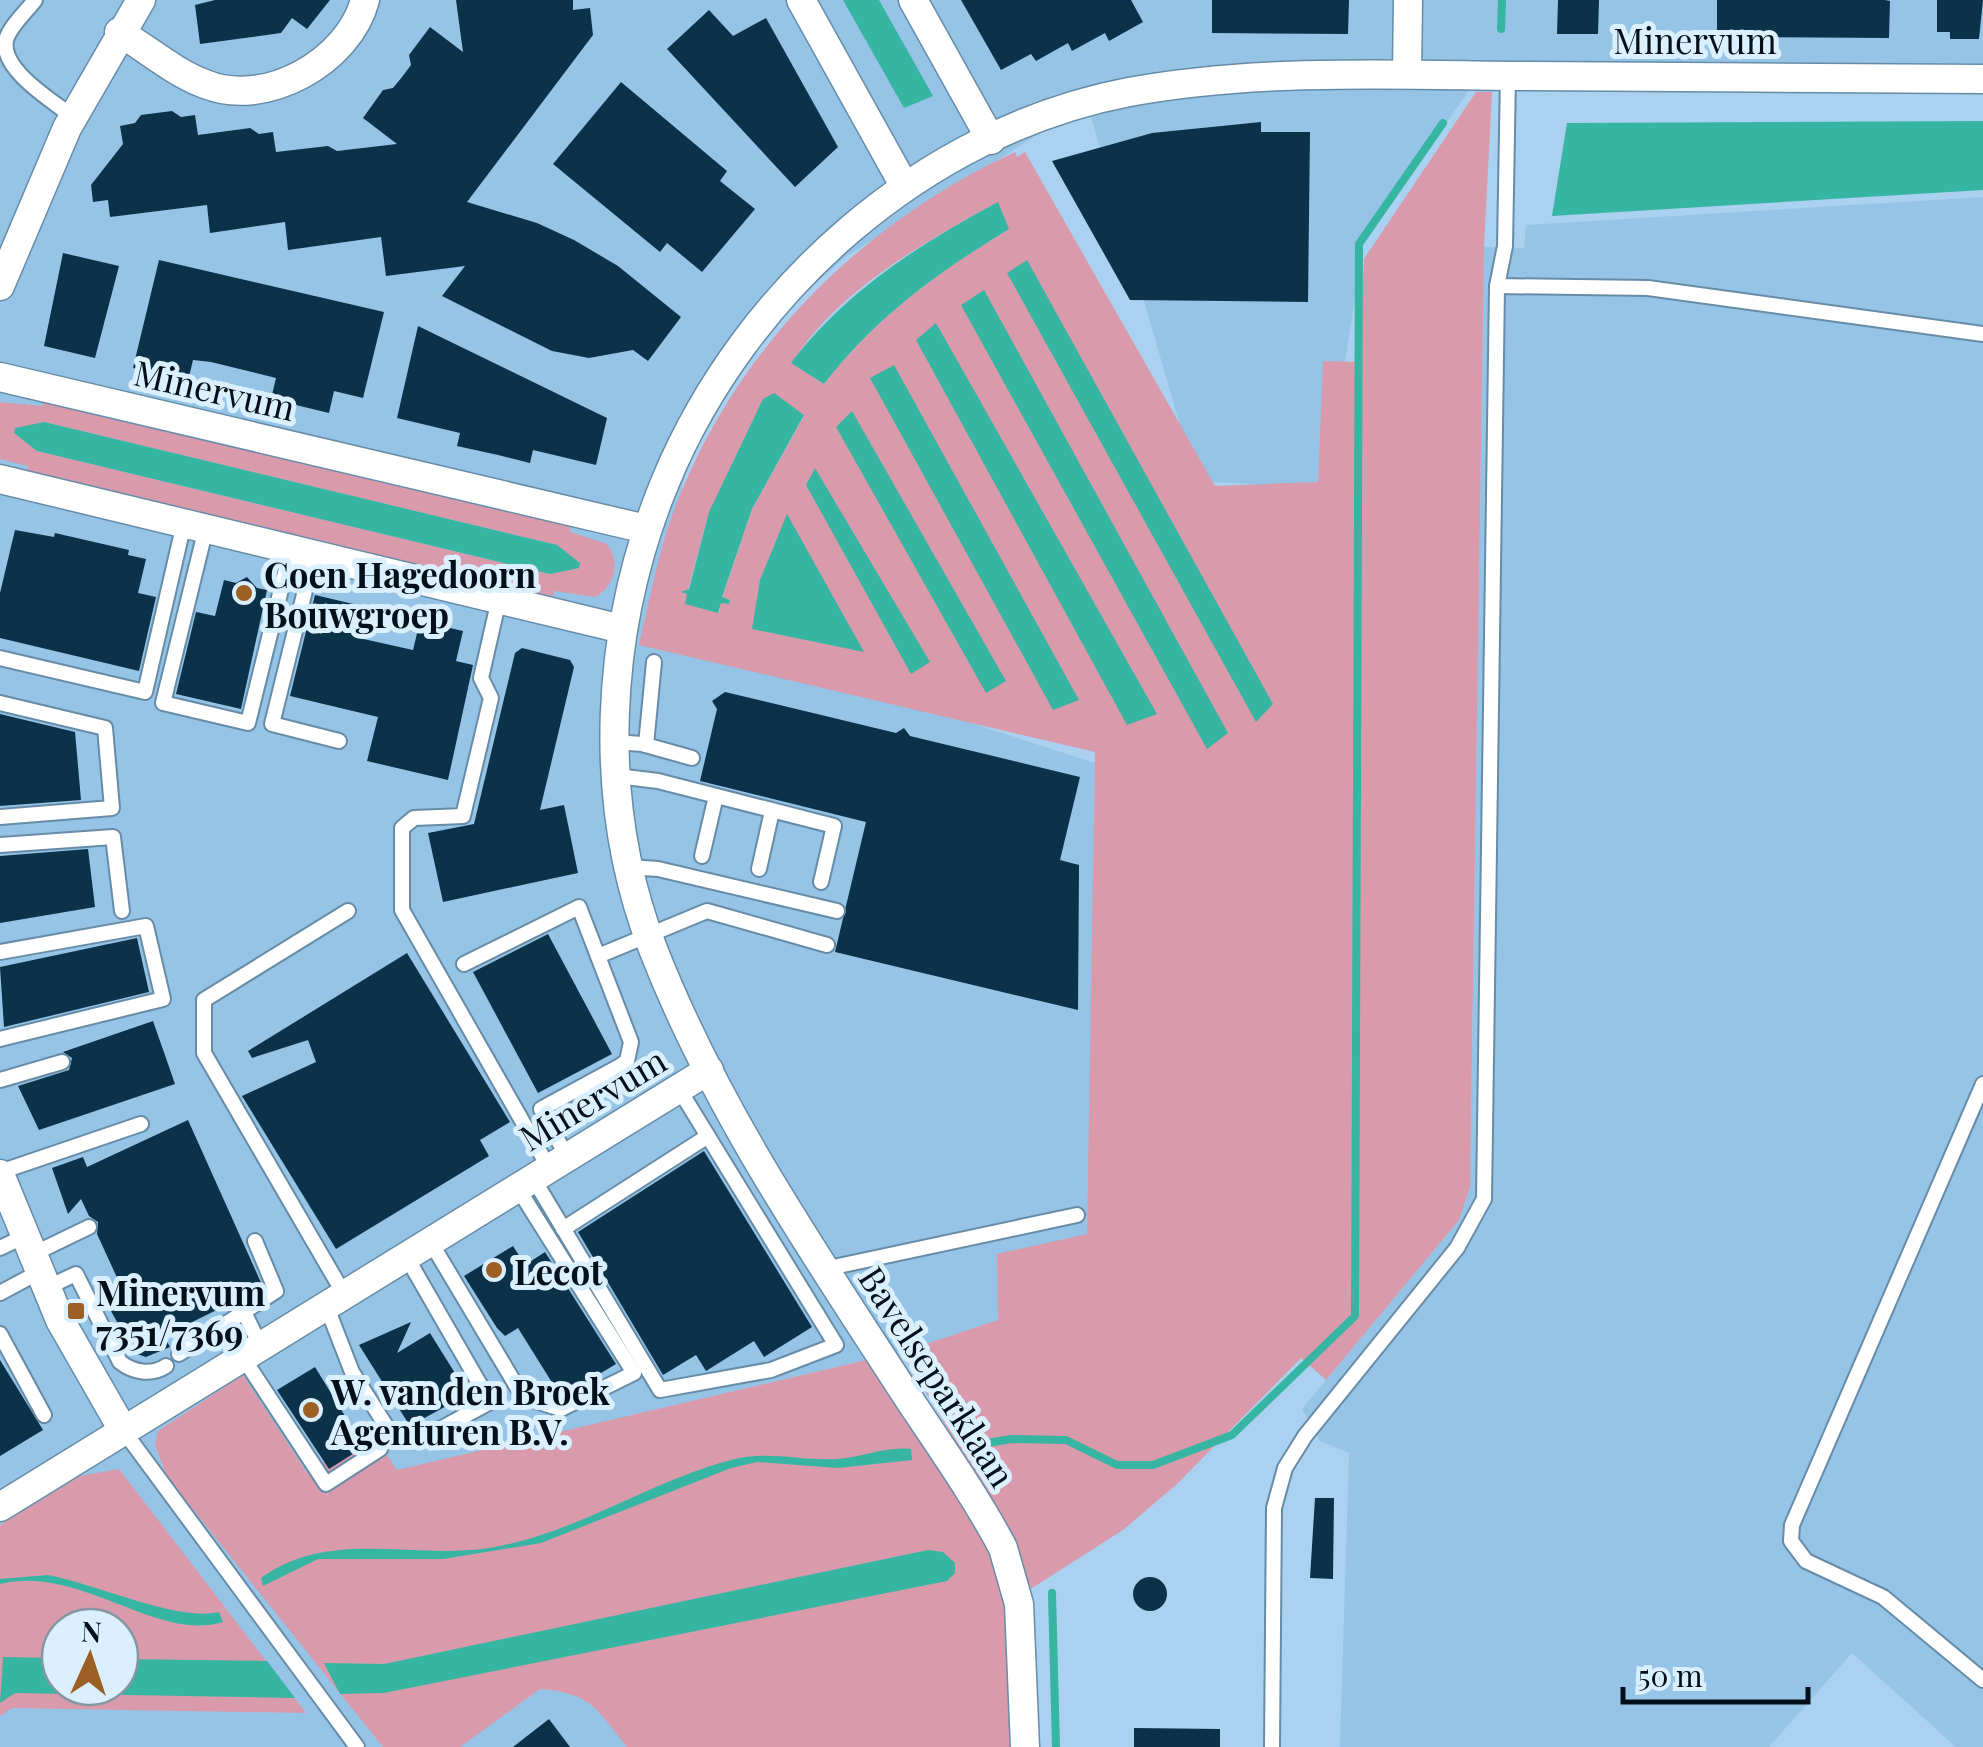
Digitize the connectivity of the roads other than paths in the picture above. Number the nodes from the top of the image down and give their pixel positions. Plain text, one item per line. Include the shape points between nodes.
1 (35, 0) edge
2 (141, 0) edge
3 (365, 0) edge
4 (801, 0) edge
5 (913, 0) edge
6 (1408, 0) edge
7 (119, 32) junction
8 (4, 33) edge
9 (1407, 74) junction
10 (1508, 75) junction
11 (1983, 79) edge
12 (72, 117) junction
13 (991, 140) junction
14 (906, 187) junction
15 (0, 286) edge
16 (1496, 286) junction
17 (1983, 334) edge
18 (0, 377) edge
19 (0, 479) edge
20 (195, 526) junction
21 (646, 529) junction
22 (302, 552) junction
23 (500, 599) junction
24 (622, 629) junction
25 (0, 658) edge
26 (654, 662) dead end
27 (0, 703) edge
28 (339, 741) dead end
29 (615, 742) junction
30 (646, 745) junction
31 (692, 758) dead end
32 (617, 776) junction
33 (716, 796) junction
34 (772, 811) junction
35 (0, 818) edge
36 (0, 845) edge
37 (702, 856) dead end
38 (629, 867) junction
39 (759, 869) dead end
40 (821, 882) dead end
41 (122, 911) dead end
42 (348, 911) dead end
43 (837, 911) dead end
44 (648, 932) junction
45 (827, 945) dead end
46 (0, 952) edge
47 (598, 956) junction
48 (464, 964) dead end
49 (0, 1039) edge
50 (62, 1062) dead end
51 (709, 1070) junction
52 (0, 1080) edge
53 (1983, 1084) edge
54 (679, 1088) junction
55 (141, 1124) dead end
56 (708, 1136) junction
57 (0, 1173) edge
58 (542, 1173) junction
59 (1077, 1214) dead end
60 (89, 1227) dead end
61 (564, 1229) junction
62 (255, 1241) dead end
63 (430, 1241) junction
64 (406, 1256) junction
65 (28, 1260) edge
66 (824, 1269) junction
67 (0, 1293) edge
68 (335, 1300) junction
69 (244, 1312) junction
70 (0, 1334) edge
71 (251, 1351) junction
72 (179, 1354) dead end
73 (166, 1366) dead end
74 (44, 1415) dead end
75 (123, 1430) junction
76 (380, 1449) dead end
77 (0, 1507) edge
78 (1983, 1680) edge
79 (357, 1747) edge
80 (1025, 1747) edge
81 (1272, 1747) edge

1 - 8 lane
2 - 7 street
3 - 7 street via 330,59 254,89 206,86
4 - 14 street
5 - 13 street
6 - 9 street
7 - 12 street
8 - 12 lane via 10,64
9 - 10 street, Minervum
9 - 13 street, Minervum via 1185,83 1088,103
10 - 11 street, Minervum
10 - 16 lane via 1507,206
12 - 15 street
13 - 14 street, Minervum
14 - 21 street, Minervum via 824,252 744,341 677,454
16 - 17 lane via 1648,288
16 - 81 lane via 1484,1200 1457,1248 1285,1468 1274,1508
18 - 21 street, Minervum
19 - 20 street
20 - 22 street
20 - 22 lane via 163,702 248,723
20 - 25 lane via 145,692
21 - 24 street, Minervum
22 - 23 street
22 - 28 lane via 272,724
23 - 24 street
23 - 58 lane via 482,678 491,698 462,816 414,818 402,828 402,910
24 - 29 street, Minervum
26 - 30 lane
27 - 35 lane via 105,728 112,808
29 - 30 lane
29 - 32 street, Minervum
30 - 31 lane
32 - 33 lane
32 - 38 street, Minervum
33 - 34 lane
33 - 37 lane
34 - 39 lane
34 - 40 lane via 834,826
36 - 41 lane via 113,837
38 - 43 lane
38 - 44 street, Minervum
42 - 68 lane via 204,1000 204,1053
44 - 45 lane via 707,911
44 - 47 lane
44 - 51 street, Minervum
46 - 49 lane via 146,926 163,999
47 - 48 lane via 579,907
47 - 58 lane via 630,1053 620,1066 541,1109
50 - 52 lane
51 - 54 street, Minervum
51 - 66 street, Bavelseparklaan
53 - 78 lane via 1791,1540 1806,1561 1883,1597
54 - 56 lane
54 - 58 street, Minervum
55 - 57 lane
56 - 61 lane
56 - 61 lane via 836,1345 771,1370 660,1390
57 - 65 street
58 - 61 lane
58 - 63 street, Minervum
58 - 63 lane via 634,1373 561,1410 523,1397
59 - 66 lane
60 - 65 lane
62 - 69 lane via 276,1291
63 - 64 street, Minervum
64 - 68 street, Minervum
64 - 68 lane via 490,1402 432,1433 394,1440 352,1372
65 - 67 lane
65 - 73 lane via 76,1274 120,1362 131,1371
65 - 75 street
66 - 80 street, Bavelseparklaan via 1010,1563 1022,1630
68 - 71 street, Minervum
69 - 71 lane
69 - 72 lane
70 - 74 lane
71 - 75 street, Minervum
71 - 76 lane via 326,1484
75 - 77 street, Minervum
75 - 79 lane

